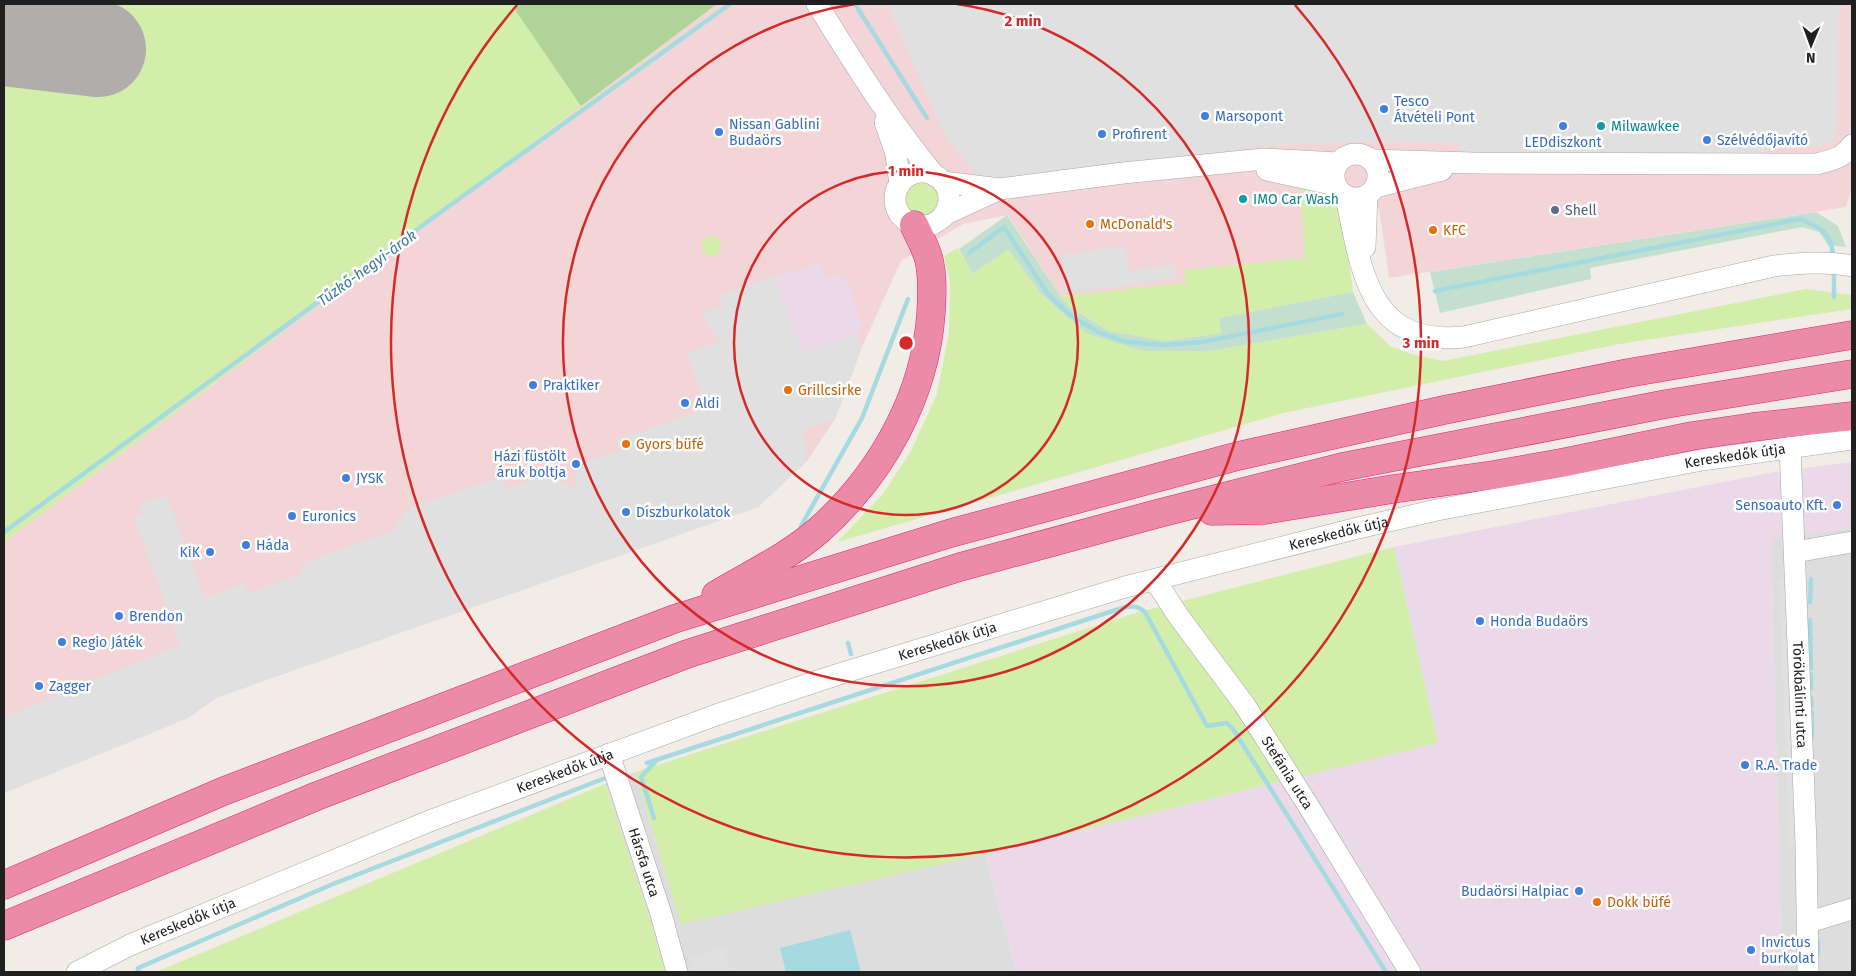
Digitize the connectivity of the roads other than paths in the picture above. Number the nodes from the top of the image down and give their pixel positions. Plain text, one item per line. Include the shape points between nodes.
1 (817, 4) edge
2 (877, 98) junction
3 (1852, 145) edge
4 (1371, 160) junction
5 (1230, 162) junction
6 (1338, 163) junction
7 (1472, 163) junction
8 (939, 179) junction
9 (900, 184) junction
10 (1000, 189) junction
11 (1356, 190) junction
12 (942, 218) junction
13 (914, 225) junction
14 (1850, 267) edge
15 (1852, 335) edge
16 (1852, 374) edge
17 (1852, 416) edge
18 (1852, 439) edge
19 (1790, 447) junction
20 (1160, 513) junction
21 (1852, 542) edge
22 (1795, 552) junction
23 (1155, 580) junction
24 (674, 619) junction
25 (609, 754) junction
26 (4, 885) edge
27 (1852, 910) edge
28 (1809, 922) junction
29 (4, 926) edge
30 (81, 971) edge
31 (677, 972) edge
32 (1410, 972) edge
33 (1808, 972) edge

1 - 2 street
2 - 8 street via 912,148
2 - 9 street via 896,154
3 - 7 street via 1842,155 1816,164
4 - 6 street via 1352,154
4 - 7 street
4 - 11 street via 1378,172
5 - 6 street via 1264,158
5 - 10 street
5 - 11 street
6 - 11 street via 1334,175
7 - 11 street
8 - 9 street via 926,173 916,173
8 - 10 street
8 - 12 street via 948,190 949,200
9 - 13 street via 895,198 897,209 902,218
10 - 12 street
11 - 14 street via 1367,281 1372,294 1390,319 1422,336 1464,337 1774,266 1800,263
12 - 13 street via 929,226
13 - 24 highway via 929,260 932,278 930,328 917,383 894,438 863,485 818,530 785,556
15 - 24 highway via 1628,373 1238,456 951,533
16 - 20 highway via 1457,443 1342,467
17 - 20 highway via 1753,426 1493,475 1265,510
18 - 19 street, Kereskedők útja
19 - 22 street, Törökbálinti utca
19 - 23 street, Kereskedők útja via 1702,460 1437,510
20 - 29 highway via 960,567 687,654 317,796
21 - 22 street
22 - 28 street, Törökbálinti utca
23 - 25 street, Kereskedők útja via 836,675
23 - 32 street, Stefánia utca via 1244,704
24 - 26 highway via 224,791
25 - 30 street, Kereskedők útja via 432,820 130,944
25 - 31 street, Hársfa utca via 662,914
27 - 28 street
28 - 33 street, Törökbálinti utca

